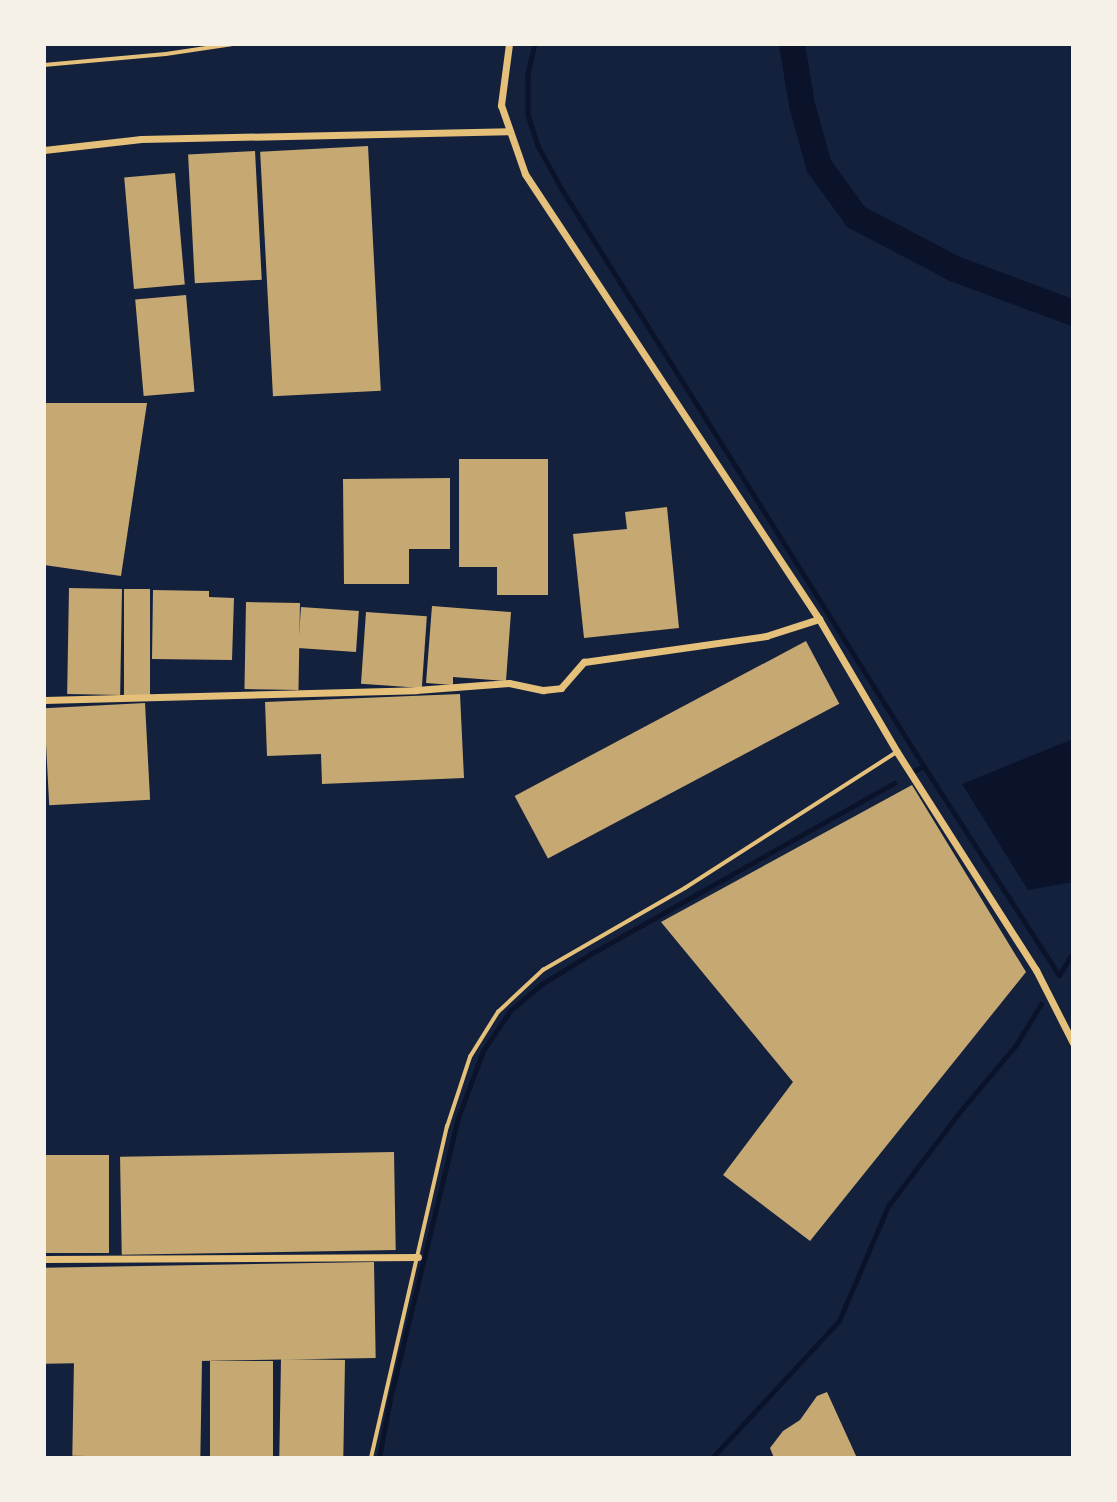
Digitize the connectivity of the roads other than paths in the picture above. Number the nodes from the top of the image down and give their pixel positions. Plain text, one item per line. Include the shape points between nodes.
1 (234, 44) edge
2 (509, 44) edge
3 (44, 65) edge
4 (508, 131) junction
5 (44, 150) edge
6 (819, 619) junction
7 (44, 700) edge
8 (897, 752) junction
9 (1073, 1043) edge
10 (418, 1257) junction
11 (44, 1259) edge
12 (371, 1458) edge

1 - 3 lane
2 - 4 street via 501,105
4 - 5 street via 141,139
4 - 6 street via 525,174
6 - 7 street via 766,636 584,662 561,688 543,690 509,683 416,690
6 - 8 street
8 - 9 street via 1036,970
8 - 10 lane via 685,888 543,970 498,1012 470,1057 447,1127
10 - 11 street
10 - 12 lane

